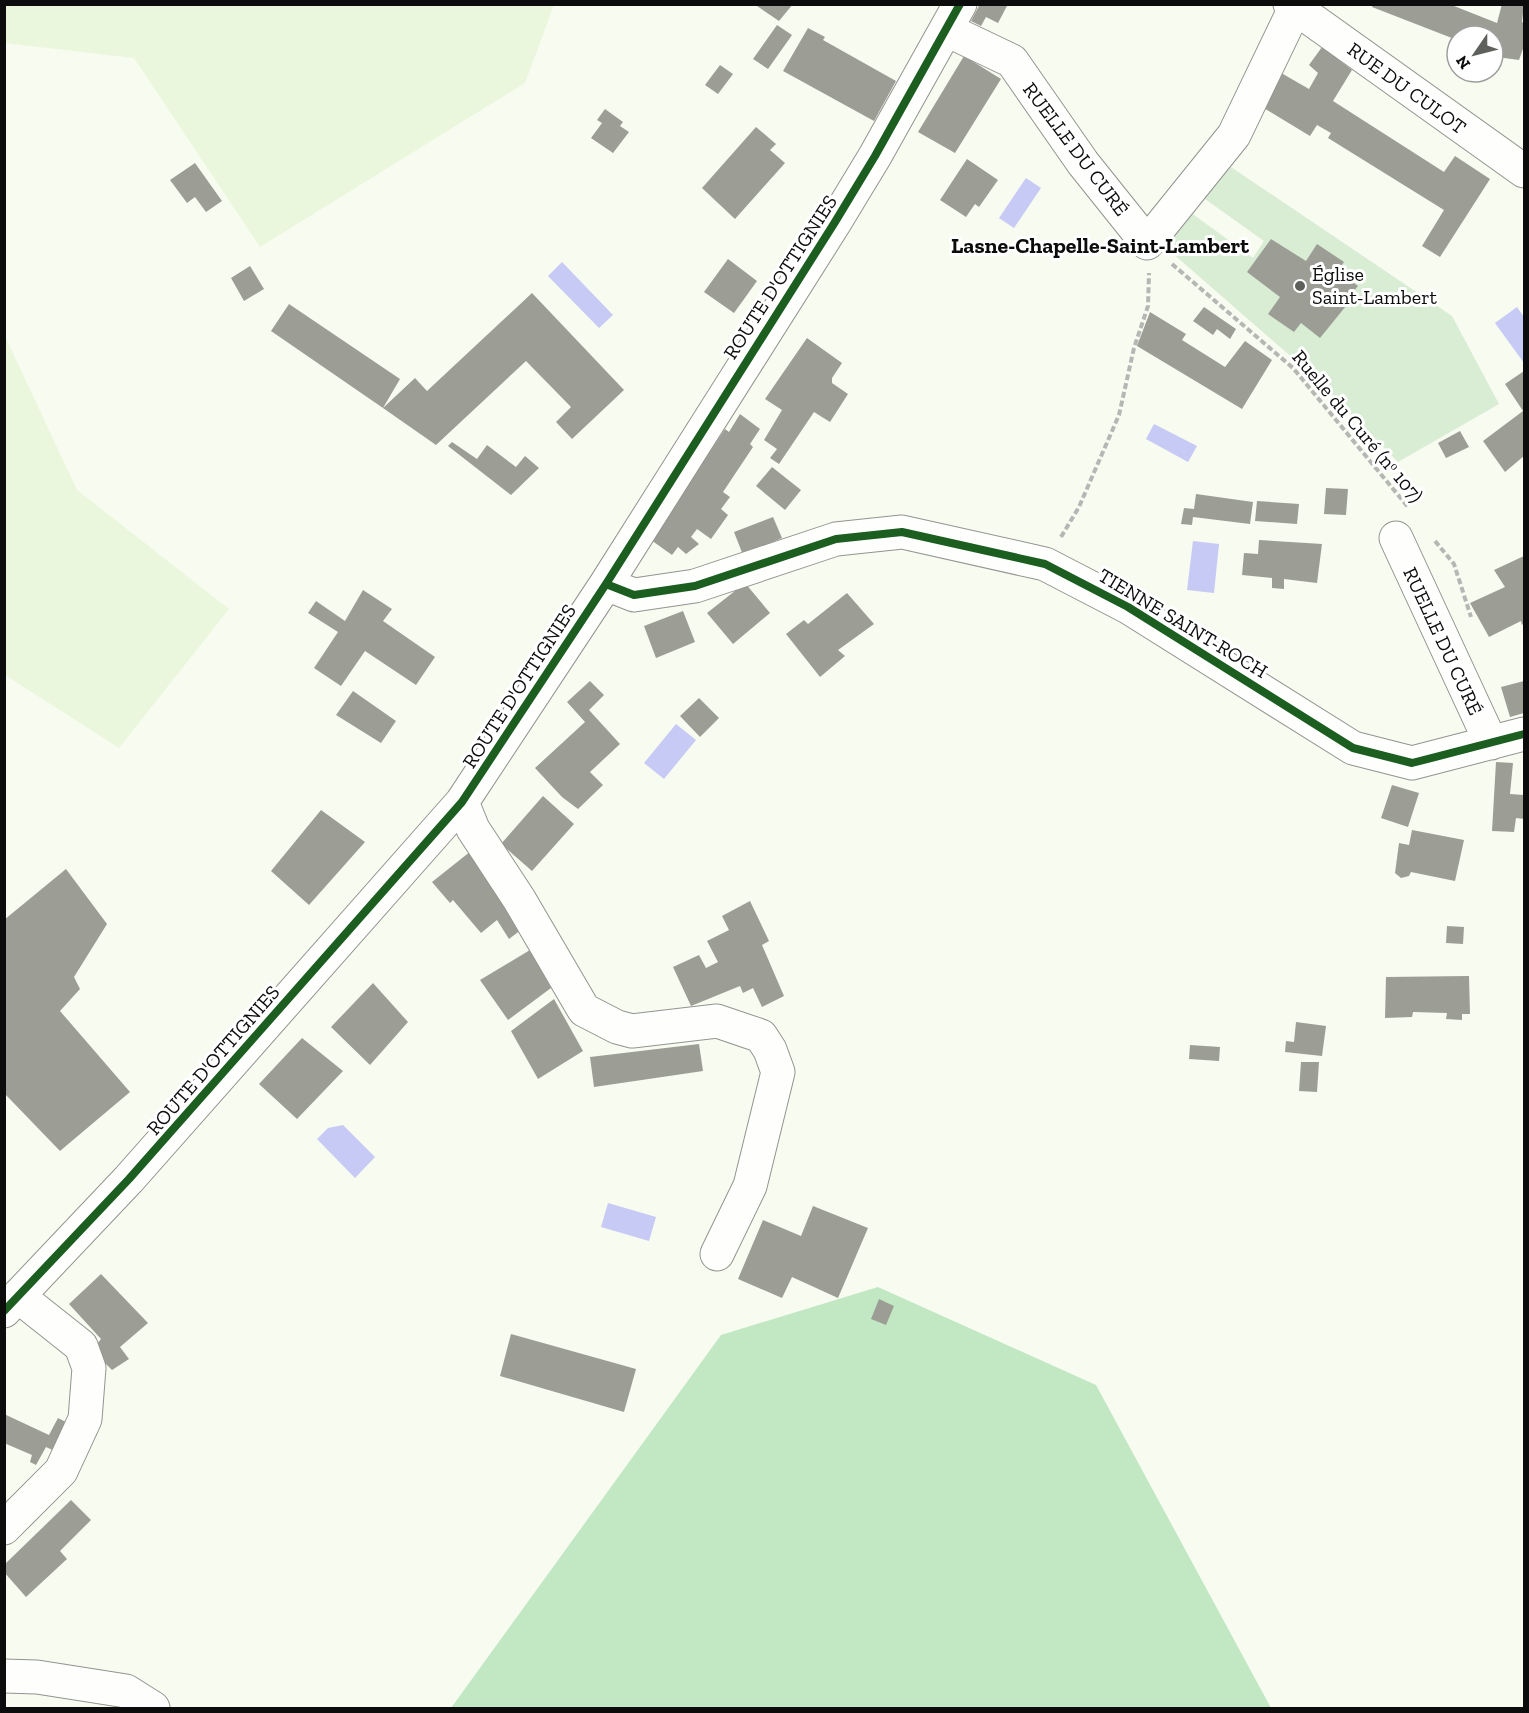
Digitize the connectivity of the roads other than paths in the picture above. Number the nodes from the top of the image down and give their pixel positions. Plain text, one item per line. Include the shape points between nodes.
1 (1292, 6) edge
2 (953, 17) edge
3 (1524, 171) edge
4 (1403, 524) road end
5 (606, 584) junction
6 (1524, 734) edge
7 (1491, 743) junction
8 (462, 802) junction
9 (717, 1254) dead end
10 (11, 1304) edge
11 (4, 1528) edge
12 (4, 1676) edge
13 (153, 1708) edge

1 - 2 street, RUELLE DU CURÉ via 1234,135 1147,243 1083,164 1012,62
1 - 3 street, RUE DU CULOT
2 - 5 street, ROUTE D'OTTIGNIES via 875,156
4 - 7 street, RUELLE DU CURÉ
5 - 7 street, TIENNE SAINT-ROCH via 634,595 695,586 836,539 902,532 1045,564 1137,612 1353,747 1412,763
5 - 8 street, ROUTE D'OTTIGNIES
6 - 7 street, TIENNE SAINT-ROCH
8 - 9 street via 473,829 584,1010 632,1031 717,1021 761,1036 770,1050 778,1072 750,1186
8 - 10 street, ROUTE D'OTTIGNIES via 129,1179
10 - 11 street via 81,1346 89,1368 86,1419 62,1471
12 - 13 street via 37,1677 126,1691

